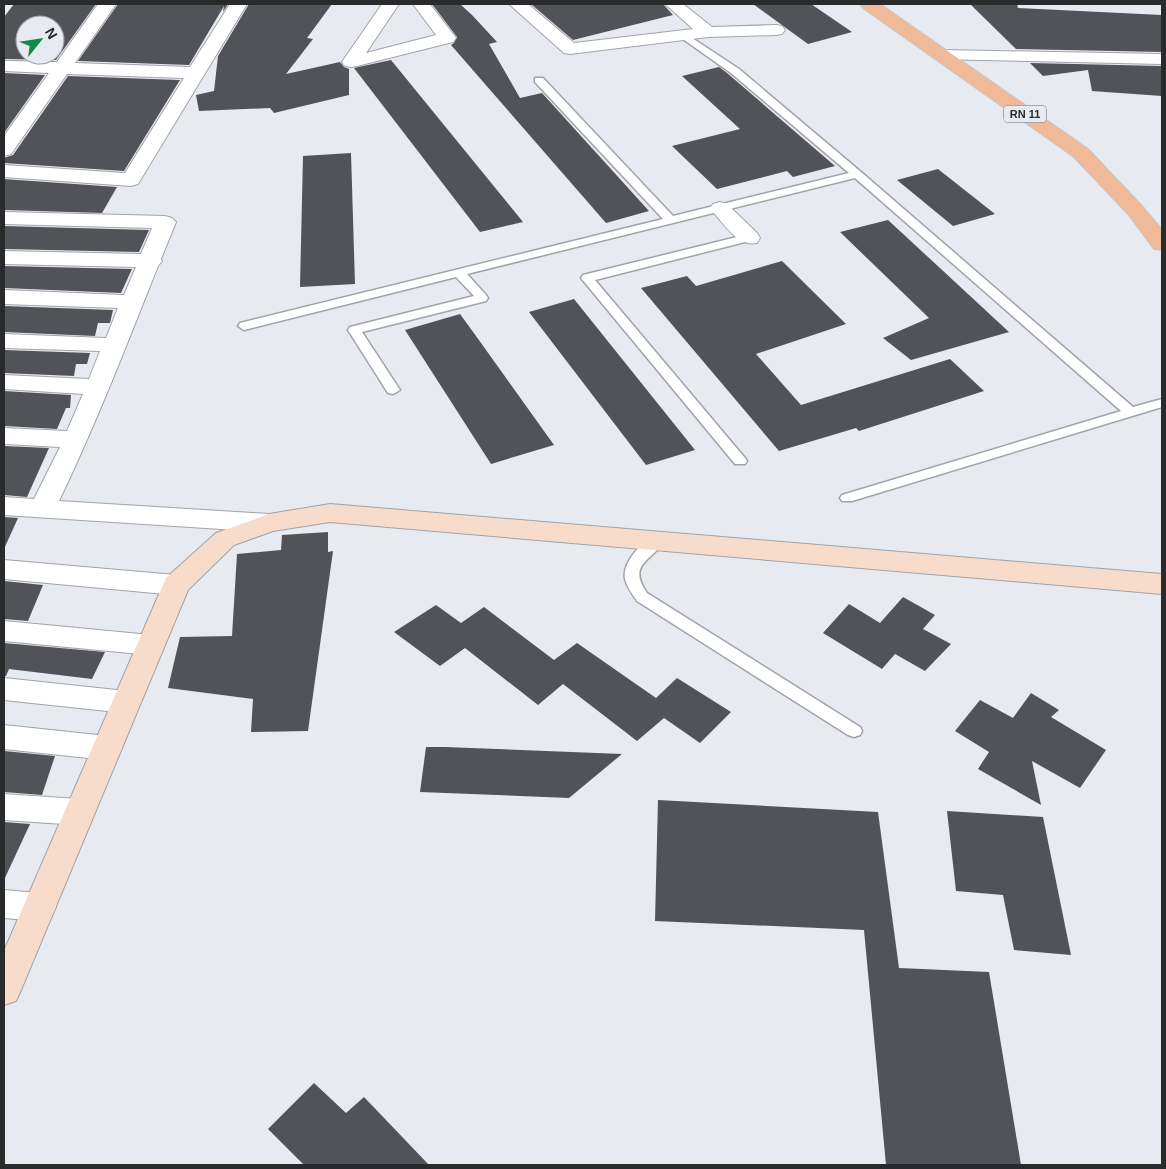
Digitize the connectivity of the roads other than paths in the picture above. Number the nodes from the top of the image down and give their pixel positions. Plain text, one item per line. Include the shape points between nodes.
1 (107, 4) edge
2 (238, 4) edge
3 (390, 4) edge
4 (421, 4) edge
5 (518, 4) edge
6 (673, 4) edge
7 (869, 4) edge
8 (776, 30) dead end
9 (708, 32) junction
10 (683, 34) junction
11 (942, 55) junction
12 (1162, 59) edge
13 (4, 66) edge
14 (61, 70) junction
15 (196, 73) junction
16 (539, 80) dead end
17 (4, 150) edge
18 (4, 171) edge
19 (857, 174) junction
20 (720, 208) junction
21 (4, 218) edge
22 (670, 220) junction
23 (749, 238) joint
24 (1162, 244) edge
25 (4, 256) edge
26 (150, 261) junction
27 (459, 273) junction
28 (4, 297) edge
29 (134, 302) junction
30 (244, 326) dead end
31 (4, 341) edge
32 (115, 345) junction
33 (4, 382) edge
34 (98, 387) junction
35 (393, 390) dead end
36 (1162, 403) edge
37 (1132, 413) junction
38 (4, 436) edge
39 (76, 440) junction
40 (740, 461) dead end
41 (847, 498) dead end
42 (4, 506) edge
43 (42, 509) junction
44 (269, 523) junction
45 (657, 541) junction
46 (4, 569) edge
47 (1162, 584) edge
48 (176, 586) junction
49 (4, 631) edge
50 (151, 645) junction
51 (4, 689) edge
52 (126, 702) junction
53 (854, 731) dead end
54 (4, 737) edge
55 (107, 748) junction
56 (4, 807) edge
57 (79, 812) junction
58 (4, 904) edge
59 (39, 908) junction
60 (4, 990) edge

1 - 14 street
2 - 15 street
3 - 4 street via 351,62 446,38
5 - 10 street via 570,49
6 - 9 street
7 - 11 main road, RN 11
8 - 9 street
9 - 10 street
10 - 19 lane via 735,71
11 - 12 street
11 - 24 main road, RN 11 via 1081,153
13 - 14 street
14 - 15 street
14 - 17 street
15 - 18 street via 131,180
16 - 22 lane
19 - 20 lane
19 - 37 lane
20 - 22 lane
20 - 23 street
21 - 26 street via 165,222
22 - 27 lane
23 - 40 lane via 586,278
25 - 26 street
26 - 29 street
27 - 30 lane
27 - 35 lane via 482,298 354,330
28 - 29 street
29 - 32 street
31 - 32 street
32 - 34 street
33 - 34 street
34 - 39 street
36 - 37 lane
37 - 41 lane
38 - 39 street
39 - 43 street
42 - 43 street
43 - 44 street
44 - 45 main road via 330,513
44 - 48 main road via 224,539
45 - 47 main road
45 - 53 lane via 635,560 633,567 633,586 642,597
46 - 48 street
48 - 50 main road
49 - 50 street
50 - 52 main road
51 - 52 street
52 - 55 main road
54 - 55 street
55 - 57 main road
56 - 57 street
57 - 59 main road
58 - 59 street
59 - 60 main road

